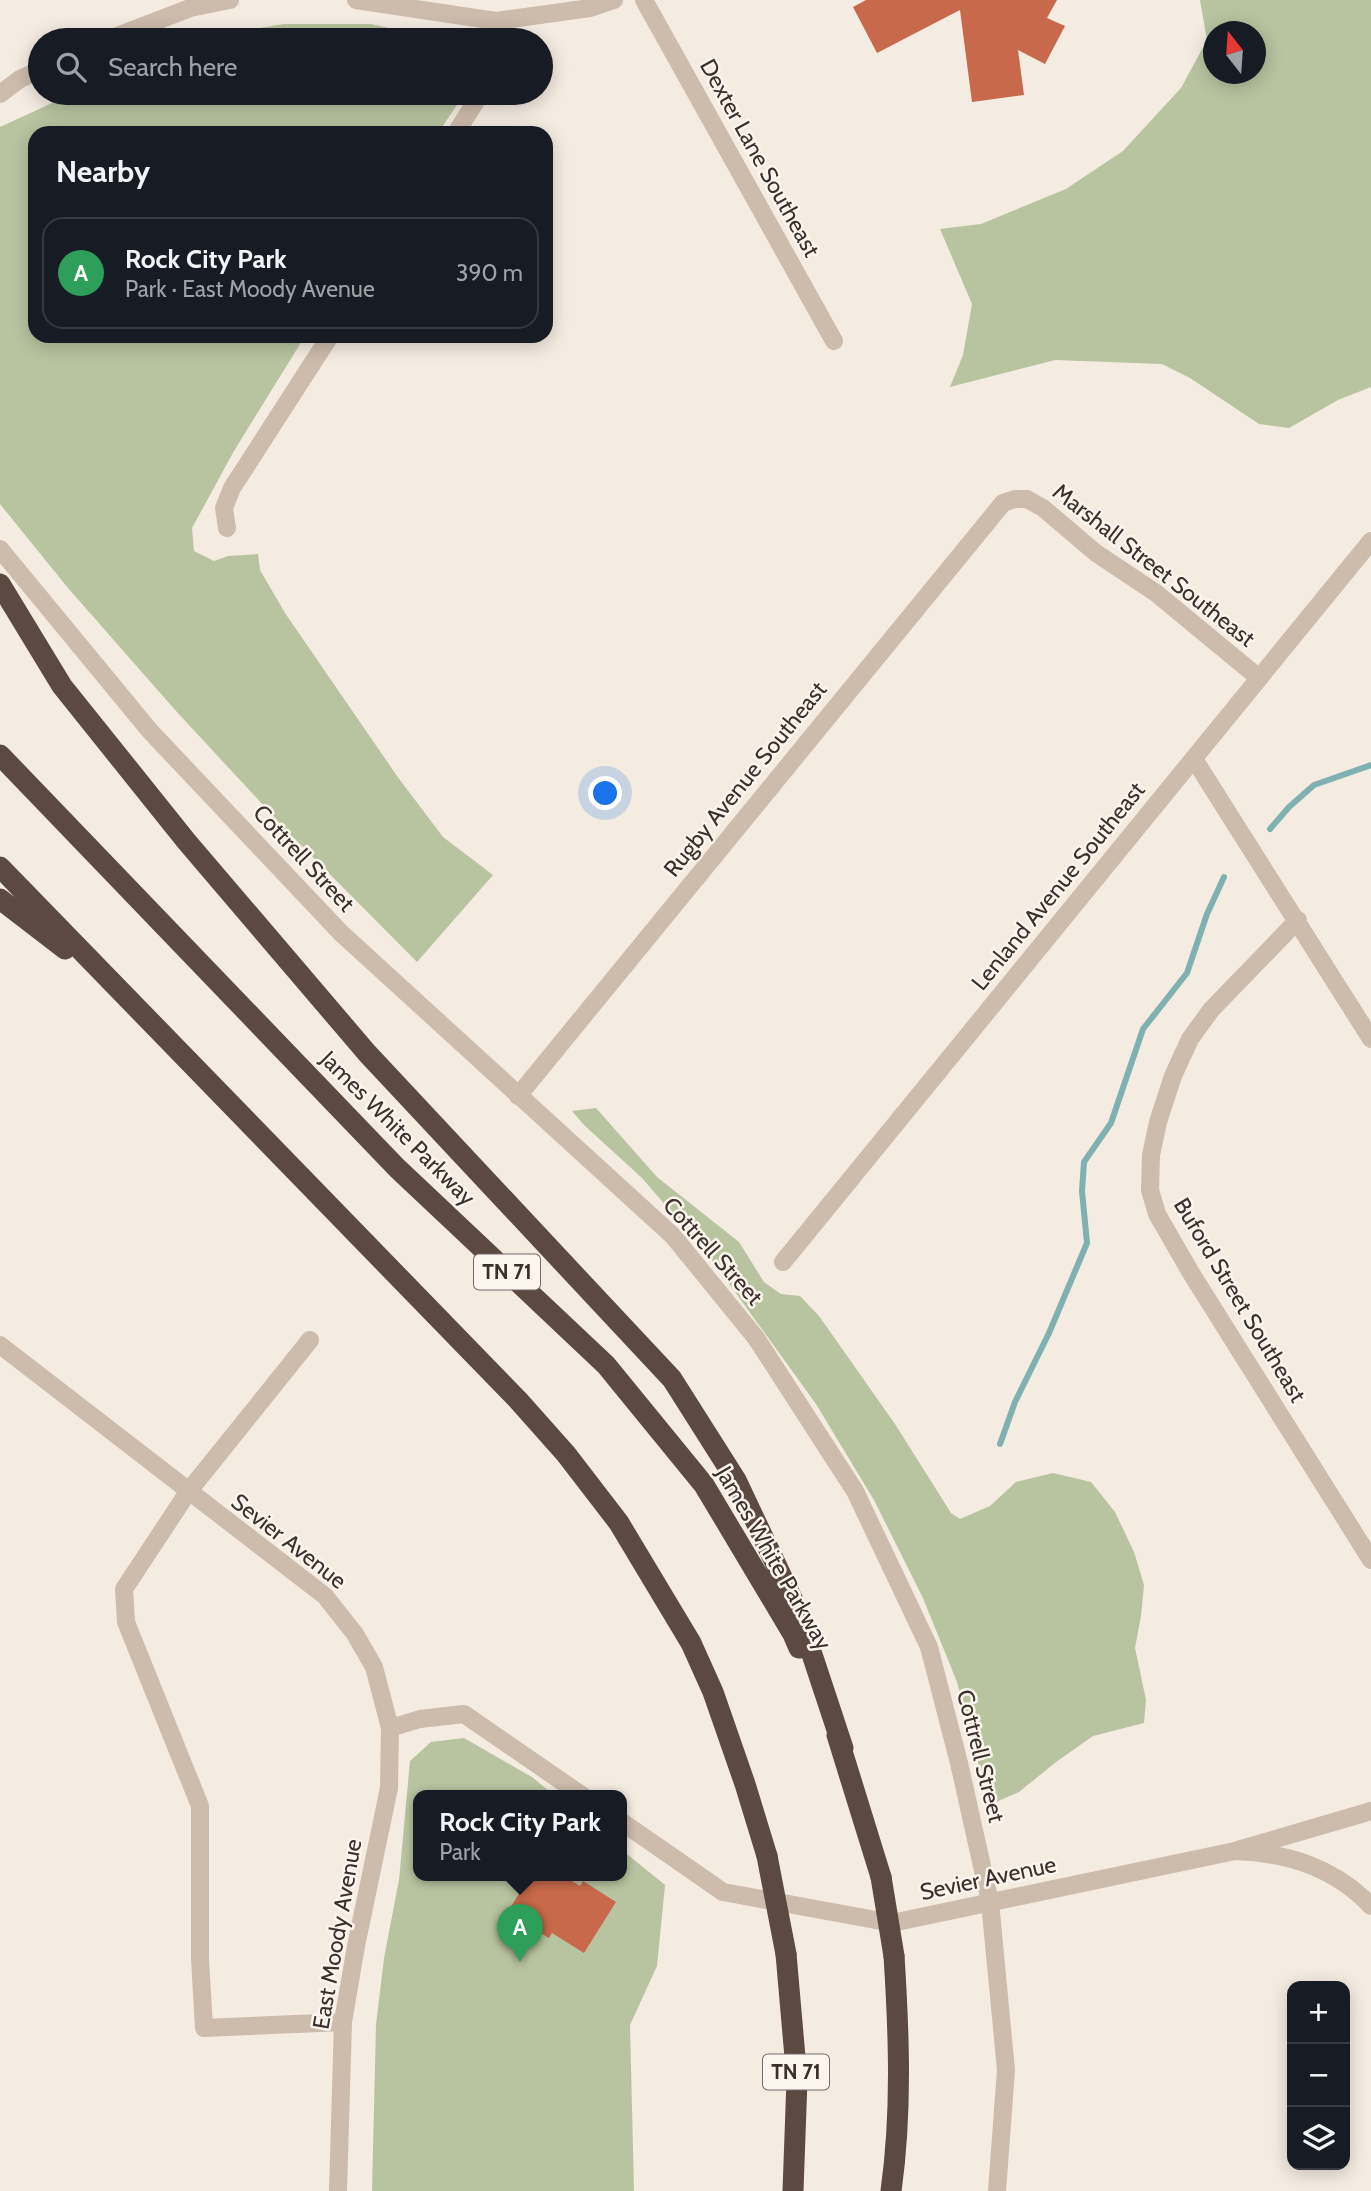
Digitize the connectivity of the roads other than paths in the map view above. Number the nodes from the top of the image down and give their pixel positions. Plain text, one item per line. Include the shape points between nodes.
1 (230, 0) edge
2 (356, 0) edge
3 (614, 0) edge
4 (644, 0) edge
5 (496, 21) junction
6 (138, 28) edge
7 (495, 28) edge
8 (28, 75) edge
9 (20, 79) junction
10 (0, 80) edge
11 (0, 94) edge
12 (474, 105) edge
13 (460, 126) edge
14 (834, 341) dead end
15 (325, 343) edge
16 (1015, 499) joint
17 (227, 528) dead end
18 (1371, 541) edge
19 (0, 549) edge
20 (0, 584) edge
21 (1259, 678) junction
22 (0, 755) edge
23 (1194, 759) junction
24 (0, 867) edge
25 (0, 899) edge
26 (1298, 920) junction
27 (121, 992) junction
28 (1371, 1040) edge
29 (518, 1096) junction
30 (783, 1262) dead end
31 (310, 1340) dead end
32 (0, 1345) edge
33 (188, 1492) junction
34 (1371, 1560) edge
35 (390, 1728) junction
36 (843, 1748) junction
37 (574, 1790) edge
38 (1371, 1811) edge
39 (627, 1826) edge
40 (1235, 1851) junction
41 (990, 1902) junction
42 (1371, 1906) edge
43 (344, 2022) junction
44 (338, 2191) edge
45 (793, 2191) edge
46 (891, 2191) edge
47 (997, 2191) edge

1 - 6 street via 190,8
2 - 5 street
3 - 5 street via 590,8
4 - 14 street, Dexter Lane Southeast
5 - 7 street
8 - 9 street
9 - 10 street
9 - 11 street
12 - 13 street
15 - 17 street via 232,488 224,508
16 - 21 street, Marshall Street Southeast via 1027,499 1044,508
16 - 29 street, Rugby Avenue Southeast via 1003,503
18 - 21 street, Lenland Avenue Southeast
19 - 29 street, Cottrell Street via 150,731 331,923
20 - 36 highway via 62,686 187,842 367,1053 672,1379 736,1480 792,1597
21 - 23 street, Lenland Avenue Southeast
22 - 36 highway, James White Parkway / TN 71 via 397,1168 606,1365 704,1485 793,1634
23 - 26 street
23 - 30 street, Lenland Avenue Southeast
24 - 27 highway, TN 71
25 - 27 highway
26 - 28 street
26 - 34 street, Buford Street Southeast via 1211,1010 1190,1039 1158,1122 1150,1190 1157,1214 1191,1273
27 - 45 highway, TN 71, bridge via 566,1454 619,1523 691,1643 746,1784 767,1856 786,1954 797,2080
29 - 41 street, Cottrell Street via 673,1236 756,1338 855,1491 929,1647
31 - 33 street
32 - 33 street, Sevier Avenue
33 - 35 street, Sevier Avenue via 325,1596 344,1617 374,1667
33 - 43 street via 124,1589 124,1608 200,1806 204,2028
35 - 37 street via 464,1714
35 - 43 street, East Moody Avenue via 389,1788
36 - 46 highway, James White Parkway / TN 71, bridge via 881,1877 894,1956 899,2048
38 - 40 street
39 - 41 street, Sevier Avenue via 723,1892 892,1923
40 - 41 street, Sevier Avenue
40 - 42 street, Sevier Avenue via 1262,1852 1311,1864 1340,1880
41 - 47 street, Cottrell Street via 1006,2070
43 - 44 street, East Moody Avenue

